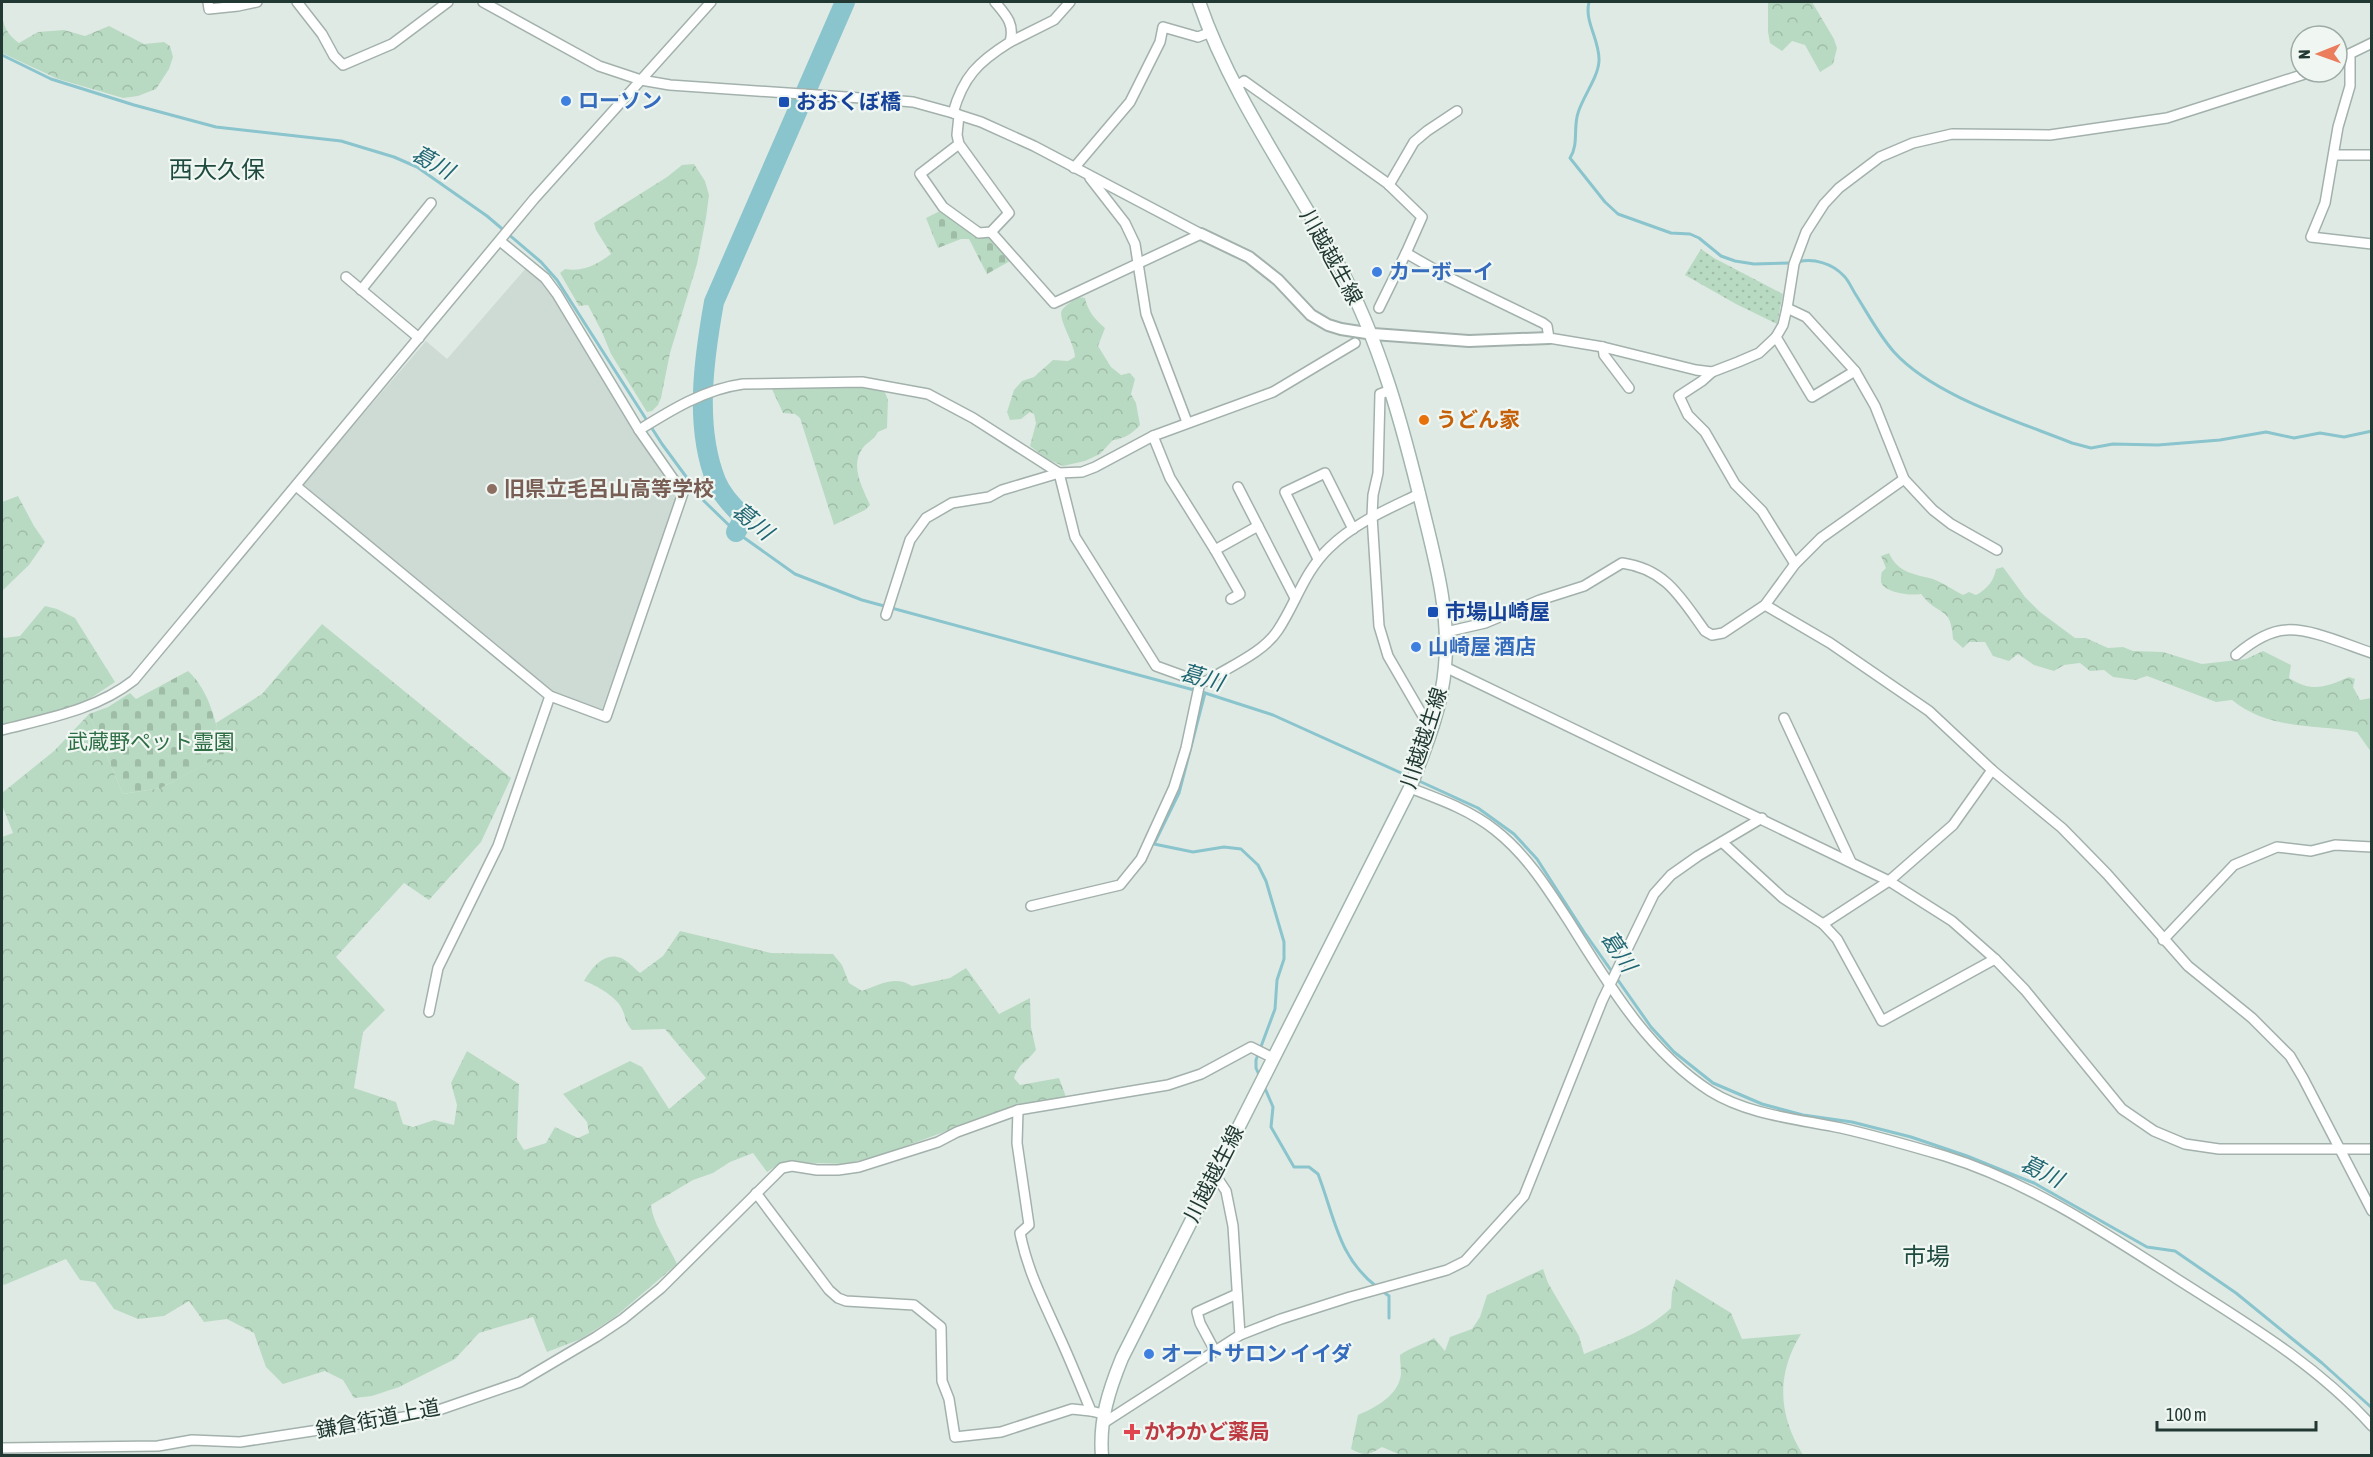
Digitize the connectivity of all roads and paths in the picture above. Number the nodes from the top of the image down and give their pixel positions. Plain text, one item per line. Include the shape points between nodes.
1 (208, 2) edge
2 (257, 2) edge
3 (297, 2) edge
4 (448, 2) edge
5 (483, 2) edge
6 (711, 2) edge
7 (994, 2) edge
8 (1070, 2) edge
9 (1199, 2) edge
10 (1211, 32) junction
11 (1010, 42) junction
12 (2372, 43) edge
13 (2350, 54) joint
14 (2289, 79) edge
15 (641, 80) junction
16 (1236, 87) junction
17 (1457, 111) dead end
18 (956, 114) junction
19 (959, 144) junction
20 (2334, 155) junction
21 (2372, 155) edge
22 (1074, 168) junction
23 (1089, 176) junction
24 (1389, 185) junction
25 (431, 203) dead end
26 (991, 232) junction
27 (1202, 234) junction
28 (500, 240) junction
29 (2372, 244) edge
30 (1406, 253) junction
31 (1139, 265) junction
32 (345, 277) dead end
33 (361, 290) junction
34 (1379, 308) dead end
35 (1787, 308) junction
36 (1373, 334) junction
37 (1776, 337) junction
38 (419, 338) junction
39 (1549, 338) junction
40 (1355, 343) dead end
41 (1603, 346) junction
42 (1855, 371) junction
43 (1712, 372) junction
44 (1629, 388) dead end
45 (1391, 390) junction
46 (1187, 422) junction
47 (641, 429) junction
48 (1153, 436) junction
49 (1059, 473) junction
50 (1904, 479) junction
51 (296, 486) junction
52 (1238, 487) dead end
53 (1419, 494) junction
54 (1372, 516) junction
55 (1258, 526) junction
56 (1353, 529) junction
57 (1215, 550) junction
58 (1997, 550) dead end
59 (1318, 559) junction
60 (1795, 564) junction
61 (1295, 598) junction
62 (1232, 599) dead end
63 (1765, 605) junction
64 (886, 615) dead end
65 (1446, 632) junction
66 (2372, 653) edge
67 (2236, 654) dead end
68 (1445, 667) junction
69 (1200, 682) junction
70 (550, 696) junction
71 (1784, 718) dead end
72 (2, 730) edge
73 (1431, 730) junction
74 (1992, 770) junction
75 (1412, 782) junction
76 (1762, 818) junction
77 (1722, 842) junction
78 (2372, 847) edge
79 (1851, 862) junction
80 (1889, 881) junction
81 (1031, 906) dead end
82 (1823, 924) junction
83 (2163, 940) junction
84 (1995, 959) junction
85 (1609, 985) junction
86 (429, 1012) dead end
87 (1273, 1058) junction
88 (1018, 1110) junction
89 (2341, 1149) junction
90 (2372, 1149) edge
91 (1214, 1173) junction
92 (756, 1193) junction
93 (2372, 1211) edge
94 (1237, 1294) junction
95 (1240, 1335) junction
96 (1215, 1351) junction
97 (1099, 1416) junction
98 (2372, 1426) edge
99 (2, 1448) edge
100 (1102, 1455) edge

1 - 2 street via 210,9
3 - 4 street via 343,65 392,44
5 - 15 street via 599,66
6 - 15 street
7 - 11 street via 1012,27
8 - 11 street via 1054,20
9 - 10 main road, 川越越生線
10 - 16 main road, 川越越生線
10 - 22 street via 1198,37 1163,27 1160,42 1130,102
11 - 18 street via 977,67 960,90
12 - 13 street
13 - 20 street via 2350,86
14 - 35 street via 2167,118 2040,135 1952,134 1913,143 1880,157 1839,188 1806,232 1794,264
15 - 18 street via 913,102
15 - 28 street
16 - 24 street via 1244,81
16 - 36 main road, 川越越生線 via 1336,259
17 - 24 street via 1414,142
18 - 19 street
18 - 22 street via 1034,146
19 - 26 street via 1009,213
19 - 26 street via 920,174 943,207 979,233
20 - 21 street
20 - 29 street via 2325,203 2311,237
22 - 23 street
23 - 27 street
23 - 31 street via 1125,223
24 - 30 street via 1422,217
25 - 33 street
26 - 31 street via 1054,303
27 - 31 street
27 - 36 street via 1249,257 1278,280 1311,315 1328,325
28 - 38 street
28 - 47 street via 545,278 557,294
30 - 34 street
30 - 39 street via 1543,323
31 - 46 street via 1146,314
32 - 33 street
33 - 38 street
35 - 37 street
35 - 42 street via 1806,318
36 - 39 street via 1469,341
36 - 45 main road, 川越越生線
37 - 42 street via 1812,397
37 - 43 street via 1759,353
38 - 51 street
39 - 41 street
40 - 46 street via 1273,392
41 - 43 street
41 - 44 street via 1604,355
42 - 50 street via 1875,406
43 - 60 street via 1679,396 1688,415 1705,432 1736,484 1762,511
45 - 53 main road, 川越越生線
45 - 54 street via 1380,394 1378,473
46 - 48 street
47 - 49 street via 668,412 726,387 862,382 928,394
47 - 70 street via 683,493 606,717
48 - 49 street via 1095,467
48 - 57 street via 1170,478
49 - 64 street via 1002,490 989,498 952,503 926,518 910,540
49 - 69 street via 1075,537 1156,666
50 - 58 street via 1951,524
50 - 60 street via 1821,538
51 - 70 street
51 - 72 street via 134,680 116,694 84,708
52 - 55 street
53 - 54 street
53 - 65 main road, 川越越生線 via 1440,580
54 - 56 street
54 - 73 street via 1382,640
55 - 57 street
55 - 61 street
56 - 59 street
56 - 59 street via 1325,473 1286,492
57 - 62 street via 1240,594
59 - 61 street
60 - 63 street
61 - 69 street via 1278,630 1265,644
63 - 65 street via 1724,633 1712,635 1672,586 1643,568 1622,563 1584,586 1485,623
63 - 74 street via 1830,643 1929,711
65 - 68 main road, 川越越生線
66 - 67 street via 2284,630 2250,643
68 - 73 main road, 川越越生線
68 - 76 street
69 - 81 street via 1174,788 1141,859 1120,885
70 - 86 street via 498,846 438,968
71 - 79 street
73 - 75 main road, 川越越生線
74 - 80 street via 1953,825
74 - 83 street via 2062,828 2108,873
75 - 85 street via 1495,829 1521,853
75 - 87 main road, 川越越生線
76 - 77 street
76 - 79 street
77 - 82 street via 1783,898
77 - 85 street via 1671,875 1654,894
78 - 83 street via 2335,845 2311,851 2277,847 2234,865
79 - 80 street
80 - 82 street
80 - 84 street via 1952,921
82 - 84 street via 1837,939 1882,1021
83 - 89 street via 2187,966 2252,1017 2290,1056
84 - 89 street via 2122,1109 2154,1131 2201,1148
85 - 95 street via 1524,1196 1465,1261
85 - 98 street via 1677,1067 1713,1093 1763,1112 1841,1128 1970,1164 2023,1189 2103,1232 2274,1341 2333,1388
87 - 88 street, 鎌倉街道上道 via 1251,1047 1201,1074 1168,1086
87 - 91 main road, 川越越生線
88 - 92 street, 鎌倉街道上道 via 938,1142 859,1167 782,1168
88 - 97 street via 1017,1143 1029,1225 1020,1233 1024,1254 1034,1284
89 - 90 street
89 - 93 street
91 - 94 street via 1226,1191 1231,1211
91 - 97 main road, 川越越生線 via 1122,1358
92 - 97 street via 838,1298 914,1305 941,1327 942,1381 955,1437 1001,1432 1072,1409
92 - 99 street, 鎌倉街道上道 via 684,1267 623,1319 520,1382 430,1413 240,1442 192,1440 158,1446
94 - 95 street
94 - 96 street via 1197,1312
95 - 96 street
96 - 97 street
97 - 100 main road, 川越越生線

